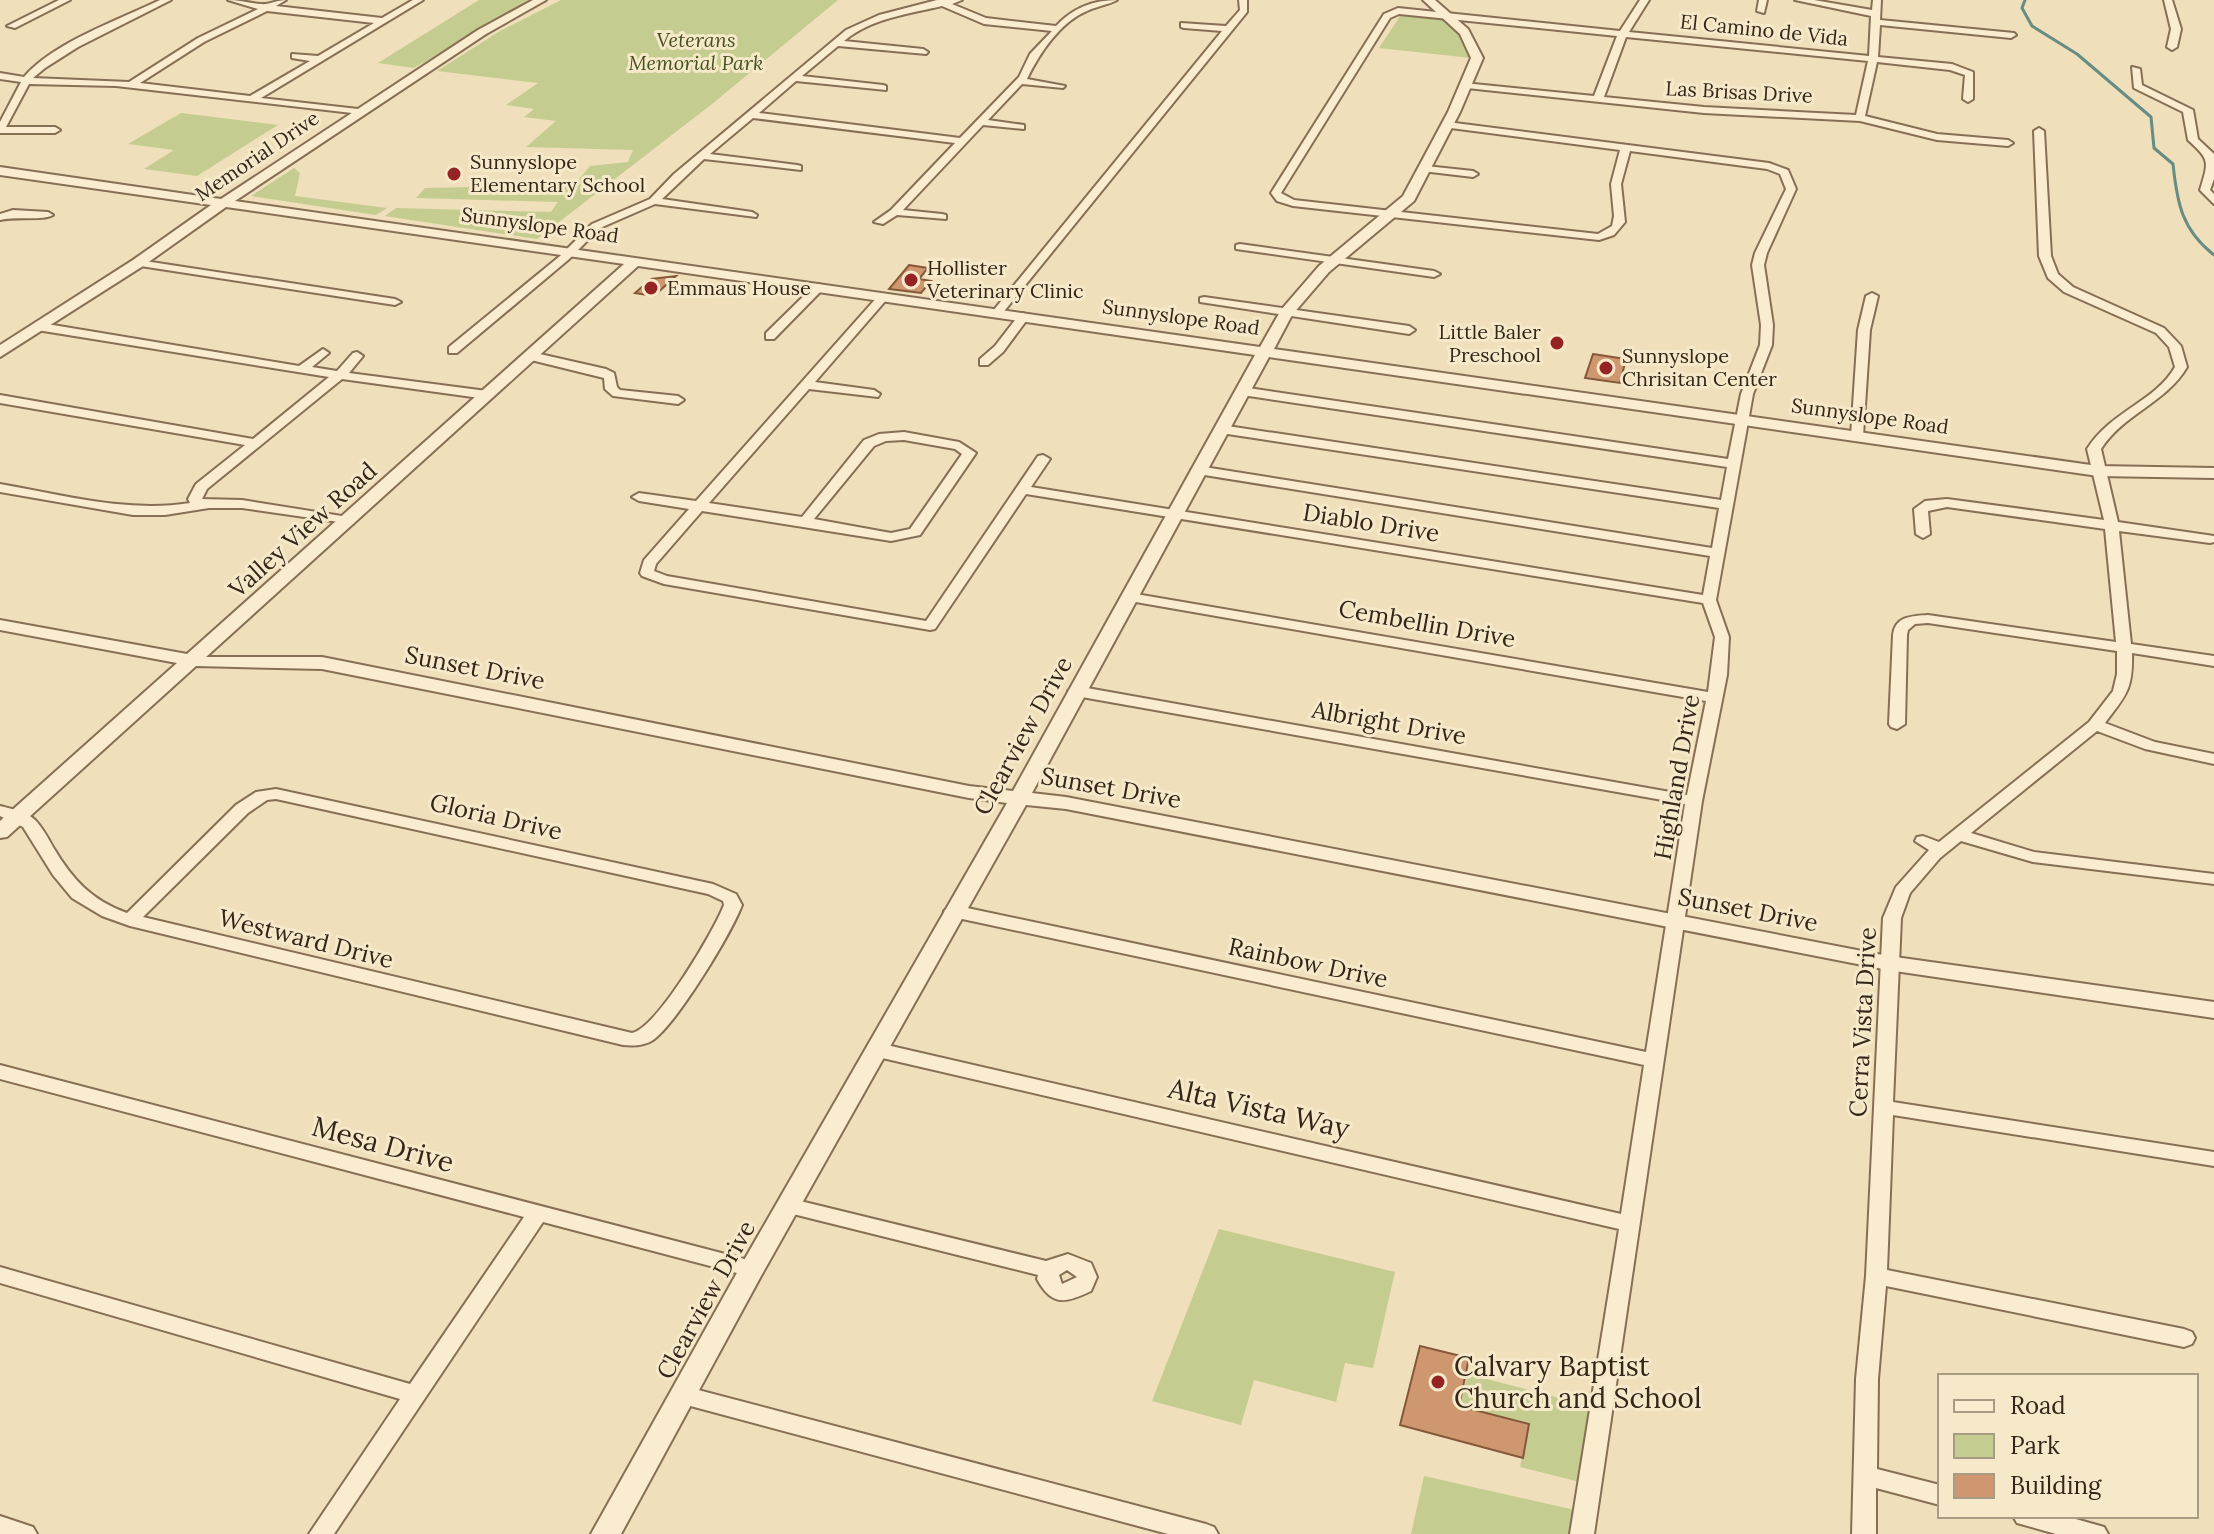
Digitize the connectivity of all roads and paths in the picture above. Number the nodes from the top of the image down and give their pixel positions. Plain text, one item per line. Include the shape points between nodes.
1 (66, 0) edge
2 (167, 0) edge
3 (232, 0) edge
4 (282, 0) edge
5 (419, 0) edge
6 (541, 0) edge
7 (958, 0) edge
8 (1113, 0) edge
9 (1243, 0) edge
10 (1428, 0) edge
11 (1645, 0) edge
12 (1763, 0) edge
13 (1799, 0) edge
14 (1877, 0) edge
15 (2168, 0) edge
16 (939, 2) edge
17 (266, 8) junction
18 (1761, 11) dead end
19 (1448, 16) junction
20 (1877, 18) junction
21 (384, 21) junction
22 (1184, 25) dead end
23 (12, 26) dead end
24 (1058, 29) junction
25 (1227, 29) junction
26 (1621, 34) junction
27 (2011, 35) dead end
28 (836, 43) junction
29 (2172, 47) dead end
30 (1755, 48) junction
31 (923, 52) dead end
32 (295, 56) dead end
33 (319, 59) junction
34 (1873, 60) junction
35 (1752, 61) dead end
36 (2135, 69) dead end
37 (0, 76) edge
38 (794, 78) junction
39 (26, 81) junction
40 (1020, 81) junction
41 (132, 84) junction
42 (1467, 85) junction
43 (1060, 86) dead end
44 (883, 88) dead end
45 (252, 99) junction
46 (1598, 99) junction
47 (1968, 99) dead end
48 (358, 112) junction
49 (750, 115) junction
50 (1860, 118) junction
51 (980, 122) junction
52 (1447, 125) junction
53 (1020, 127) dead end
54 (0, 129) edge
55 (55, 130) dead end
56 (2039, 131) dead end
57 (961, 141) junction
58 (2008, 143) dead end
59 (1626, 147) junction
60 (703, 156) junction
61 (797, 168) dead end
62 (1426, 169) junction
63 (0, 171) edge
64 (1473, 174) dead end
65 (222, 201) junction
66 (654, 201) junction
67 (2214, 201) edge
68 (895, 212) junction
69 (48, 215) dead end
70 (752, 215) dead end
71 (1391, 215) junction
72 (0, 217) edge
73 (942, 217) dead end
74 (879, 222) dead end
75 (1240, 247) dead end
76 (568, 253) junction
77 (636, 261) junction
78 (1334, 261) junction
79 (138, 263) junction
80 (1434, 274) dead end
81 (819, 287) junction
82 (1872, 296) dead end
83 (883, 297) junction
84 (1204, 300) dead end
85 (395, 302) dead end
86 (997, 313) junction
87 (1286, 313) junction
88 (1023, 317) junction
89 (41, 327) junction
90 (1409, 330) dead end
91 (770, 336) dead end
92 (453, 350) dead end
93 (1263, 351) junction
94 (0, 352) edge
95 (323, 353) dead end
96 (357, 356) dead end
97 (531, 356) junction
98 (984, 362) dead end
99 (301, 370) junction
100 (342, 373) junction
101 (806, 385) junction
102 (1242, 391) junction
103 (874, 394) dead end
104 (487, 395) junction
105 (0, 399) edge
106 (678, 400) dead end
107 (1742, 420) junction
108 (1221, 429) junction
109 (1857, 436) junction
110 (255, 443) junction
111 (1043, 459) dead end
112 (1736, 464) junction
113 (1198, 470) junction
114 (2098, 471) junction
115 (2214, 473) edge
116 (0, 488) edge
117 (1025, 490) junction
118 (639, 497) dead end
119 (697, 505) junction
120 (1726, 505) junction
121 (198, 506) junction
122 (1174, 513) junction
123 (348, 521) junction
124 (805, 522) junction
125 (2112, 525) junction
126 (1923, 534) dead end
127 (2210, 539) dead end
128 (1719, 553) junction
129 (1130, 597) junction
130 (1709, 600) junction
131 (0, 625) edge
132 (2124, 647) junction
133 (193, 661) junction
134 (2214, 661) edge
135 (1076, 691) junction
136 (1715, 698) junction
137 (1897, 724) dead end
138 (2095, 725) junction
139 (2214, 759) edge
140 (1019, 799) junction
141 (1694, 801) junction
142 (9, 814) edge
143 (0, 832) edge
144 (1959, 835) junction
145 (1923, 841) dead end
146 (1942, 849) junction
147 (2214, 879) edge
148 (953, 911) junction
149 (130, 920) junction
150 (1676, 923) junction
151 (1888, 963) junction
152 (2214, 1010) edge
153 (644, 1037) joint
154 (878, 1050) junction
155 (1653, 1060) junction
156 (0, 1072) edge
157 (1884, 1107) junction
158 (2214, 1159) edge
159 (788, 1206) junction
160 (537, 1214) junction
161 (1628, 1223) junction
162 (752, 1269) junction
163 (1049, 1270) dead end
164 (0, 1275) edge
165 (1876, 1276) junction
166 (2184, 1338) dead end
167 (415, 1394) junction
168 (683, 1395) junction
169 (1867, 1476) junction
170 (1938, 1494) edge
171 (2033, 1518) edge
172 (0, 1526) edge
173 (25, 1534) edge
174 (321, 1534) edge
175 (606, 1534) edge
176 (1206, 1534) edge
177 (1582, 1534) edge
178 (1864, 1534) edge
179 (2096, 1534) edge

1 - 23 street
2 - 39 street via 51,61
3 - 17 street
4 - 17 street
5 - 21 street
6 - 48 street, Memorial Drive
7 - 16 street
8 - 24 street via 1078,11
9 - 25 street via 1244,10
10 - 19 street, Clearview Drive
11 - 26 street
12 - 18 street
13 - 20 street
14 - 20 street
15 - 29 street via 2176,29
16 - 24 street via 984,21
16 - 28 street via 870,21
17 - 21 street
17 - 41 street via 201,40
19 - 26 street, El Camino de Vida
19 - 42 street, Clearview Drive via 1464,30 1476,52
19 - 71 street, El Camino de Vida via 1404,11 1386,17 1278,188 1278,196 1293,203
20 - 27 street
20 - 34 street
21 - 33 street
22 - 25 street
24 - 40 street via 1029,61
25 - 86 street
26 - 30 street, El Camino de Vida
26 - 46 street
28 - 31 street
28 - 38 street
30 - 34 street, El Camino de Vida
30 - 35 street
32 - 33 street
33 - 45 street
34 - 47 street, El Camino de Vida via 1965,70 1970,75
34 - 50 street
36 - 67 street via 2137,86 2188,110 2193,140 2208,151 2213,166 2205,190
37 - 39 street
38 - 44 street
38 - 49 street
39 - 41 street
39 - 54 street
40 - 43 street
40 - 51 street
41 - 45 street
42 - 46 street, Las Brisas Drive
42 - 52 street, Clearview Drive
45 - 48 street
46 - 50 street, Las Brisas Drive
48 - 65 street, Memorial Drive
49 - 57 street
49 - 60 street
50 - 58 street, Las Brisas Drive via 1937,137
51 - 53 street
51 - 57 street
52 - 59 street
52 - 62 street, Clearview Drive
54 - 55 street
56 - 114 street via 2045,256 2051,277 2157,330 2181,359 2169,385 2120,417 2097,441 2093,456
57 - 68 street
59 - 71 street via 1616,184 1621,217 1614,231 1599,237
59 - 107 street via 1784,172 1791,189 1761,253 1767,338
60 - 61 street
60 - 66 street
62 - 64 street
62 - 71 street, Clearview Drive via 1409,198
63 - 65 street, Sunnyslope Road
65 - 76 street, Sunnyslope Road
65 - 79 street, Memorial Drive
66 - 70 street
66 - 76 street via 606,220
68 - 73 street
68 - 74 street
69 - 72 street
71 - 78 street, Clearview Drive
75 - 78 street
76 - 77 street, Sunnyslope Road
76 - 92 street
77 - 81 street, Sunnyslope Road
77 - 97 street, Valley View Road
78 - 80 street
78 - 87 street, Clearview Drive
79 - 85 street
79 - 89 street, Memorial Drive
81 - 83 street, Sunnyslope Road
81 - 91 street
82 - 109 street via 1864,330
83 - 86 street, Sunnyslope Road
83 - 101 street
84 - 87 street
86 - 88 street, Sunnyslope Road
87 - 90 street
87 - 93 street, Clearview Drive
88 - 93 street, Sunnyslope Road
88 - 98 street
89 - 94 street, Memorial Drive
89 - 99 street
93 - 102 street, Clearview Drive
93 - 107 street, Sunnyslope Road
95 - 99 street
96 - 100 street
97 - 104 street, Valley View Road
97 - 106 street via 602,372 610,376 611,389 617,393
99 - 100 street
100 - 104 street
100 - 110 street
101 - 103 street
101 - 119 street
102 - 108 street, Clearview Drive
102 - 112 street
104 - 123 street, Valley View Road
105 - 110 street
107 - 109 street, Sunnyslope Road
107 - 112 street
108 - 113 street, Clearview Drive
108 - 120 street
109 - 114 street, Sunnyslope Road
110 - 121 street via 201,487 195,499
111 - 117 street
112 - 120 street
113 - 122 street, Clearview Drive
113 - 128 street
114 - 115 street, Sunnyslope Road
114 - 125 street, Cerra Vista Drive
116 - 121 street via 133,511
117 - 119 street via 930,626 650,576 649,563
117 - 122 street, Diablo Drive
118 - 119 street
119 - 124 street
120 - 128 street
121 - 123 street via 242,504
122 - 129 street, Clearview Drive
122 - 130 street, Diablo Drive
123 - 133 street, Valley View Road
124 - 124 street via 891,537 909,535 969,453 922,438 874,440
125 - 126 street via 1938,503 1920,512
125 - 127 street
125 - 132 street, Cerra Vista Drive
128 - 130 street
129 - 135 street, Clearview Drive
129 - 136 street, Cembellin Drive
130 - 136 street, Highland Drive via 1722,637
131 - 133 street, Sunset Drive
132 - 134 street
132 - 137 street via 1911,620 1900,635
132 - 138 street, Cerra Vista Drive via 2121,692
133 - 140 street, Sunset Drive via 322,663 813,763
133 - 142 street, Valley View Road
135 - 140 street, Clearview Drive
135 - 141 street, Albright Drive
136 - 141 street, Highland Drive
138 - 139 street via 2151,746
138 - 144 street, Cerra Vista Drive
140 - 148 street, Clearview Drive
140 - 150 street, Sunset Drive via 1066,803
141 - 150 street, Highland Drive
142 - 143 street, Valley View Road
142 - 149 street, Westward Drive via 29,823 75,894
144 - 146 street, Cerra Vista Drive
144 - 147 street via 2033,857
145 - 146 street
146 - 151 street, Cerra Vista Drive via 1902,891 1892,918
148 - 154 street, Clearview Drive
148 - 155 street, Rainbow Drive
149 - 153 street, Westward Drive via 611,1037
149 - 153 street, Gloria Drive via 242,809 270,794 698,886 730,898 733,910 721,931
150 - 151 street, Sunset Drive
150 - 155 street, Highland Drive
151 - 152 street, Sunset Drive
151 - 157 street, Cerra Vista Drive
154 - 159 street, Clearview Drive
154 - 161 street, Alta Vista Way
155 - 161 street, Highland Drive
156 - 160 street, Mesa Drive
157 - 158 street
157 - 165 street, Cerra Vista Drive
159 - 162 street, Clearview Drive
159 - 163 street
160 - 162 street, Mesa Drive
160 - 167 street
161 - 177 street, Highland Drive
162 - 168 street, Clearview Drive
164 - 167 street
165 - 166 street
165 - 169 street, Cerra Vista Drive via 1867,1379
167 - 174 street
168 - 175 street, Clearview Drive
168 - 176 street
169 - 170 street
169 - 178 street, Cerra Vista Drive
171 - 179 street
172 - 173 street

